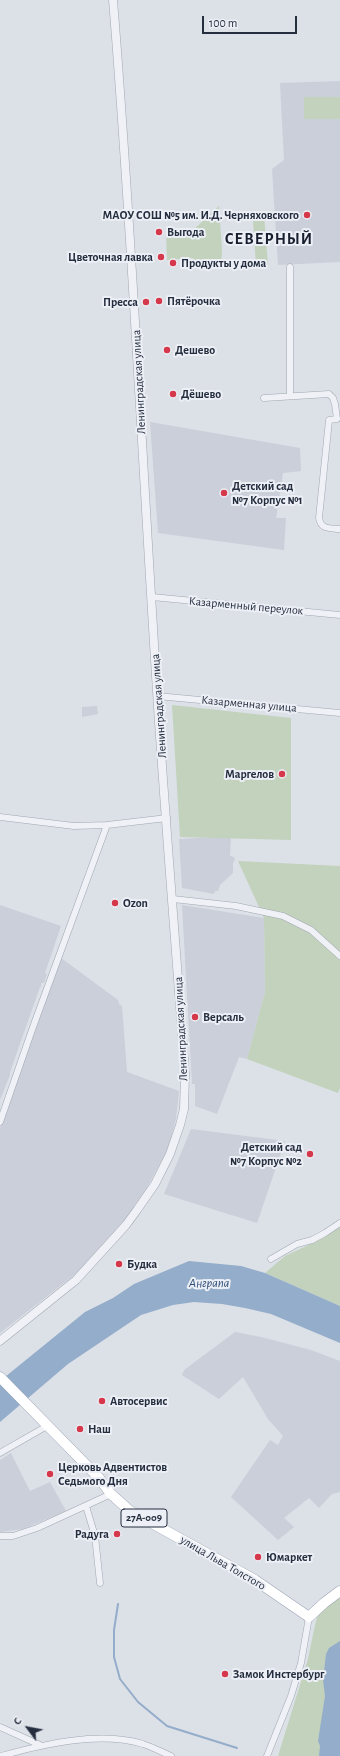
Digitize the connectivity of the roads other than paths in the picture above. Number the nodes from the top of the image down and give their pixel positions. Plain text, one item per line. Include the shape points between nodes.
1 (114, 0) edge
2 (290, 267) dead end
3 (290, 396) junction
4 (264, 398) dead end
5 (340, 528) edge
6 (152, 597) junction
7 (340, 615) edge
8 (157, 696) junction
9 (340, 713) edge
10 (0, 817) edge
11 (167, 818) junction
12 (107, 825) junction
13 (173, 899) junction
14 (340, 956) edge
15 (0, 1122) edge
16 (340, 1223) edge
17 (270, 1259) dead end
18 (0, 1341) edge
19 (0, 1377) edge
20 (47, 1426) junction
21 (0, 1453) edge
22 (111, 1494) junction
23 (86, 1506) junction
24 (0, 1536) edge
25 (100, 1583) dead end
26 (340, 1591) edge
27 (309, 1617) junction
28 (0, 1727) edge
29 (40, 1745) junction
30 (1, 1756) edge
31 (171, 1756) edge
32 (267, 1756) edge

1 - 6 street, Ленинградская улица
2 - 3 street
3 - 4 street
3 - 5 street via 329,394 333,398 337,419 329,420 319,518 324,528
6 - 7 street, Казарменный переулок
6 - 8 street, Ленинградская улица
8 - 9 street, Казарменная улица
8 - 11 street, Ленинградская улица
10 - 12 street via 74,826
11 - 12 street
11 - 13 street, Ленинградская улица
12 - 15 street
13 - 14 street via 236,906 283,916 311,930
13 - 18 street, Ленинградская улица via 185,1074 184,1109 170,1154 155,1184 126,1225 76,1280
16 - 17 street via 312,1240 297,1244
19 - 20 main road, улица Льва Толстого / 27А-009
20 - 21 street
20 - 22 main road, улица Льва Толстого / 27А-009 via 99,1478
22 - 23 street
22 - 27 main road, улица Льва Толстого / 27А-009 via 130,1511 255,1580
23 - 24 street via 37,1528 13,1536
23 - 25 street via 95,1536
26 - 27 main road
27 - 32 street via 301,1663
28 - 29 street
29 - 30 street
29 - 31 street via 122,1740 143,1744

